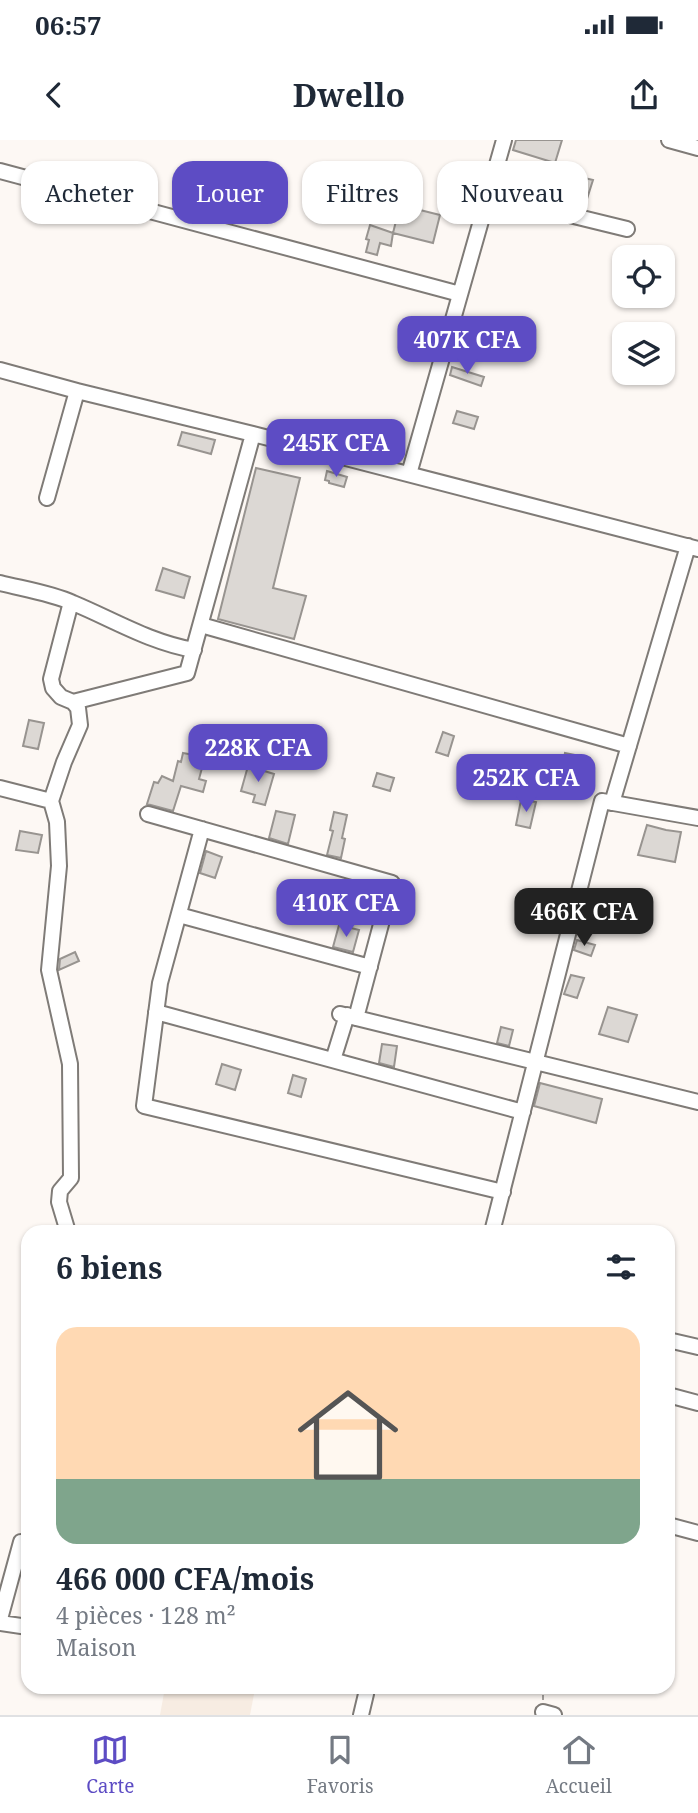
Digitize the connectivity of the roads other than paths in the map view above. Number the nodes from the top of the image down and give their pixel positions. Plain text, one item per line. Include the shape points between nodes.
1 (504, 140) edge
2 (669, 140) edge
3 (698, 148) edge
4 (498, 161) edge
5 (0, 171) edge
6 (588, 219) edge
7 (480, 224) edge
8 (628, 229) dead end
9 (460, 294) junction
10 (0, 370) edge
11 (77, 391) junction
12 (253, 434) junction
13 (409, 474) junction
14 (47, 498) dead end
15 (695, 547) edge
16 (0, 583) edge
17 (71, 602) junction
18 (201, 625) junction
19 (194, 650) junction
20 (73, 702) junction
21 (629, 746) junction
22 (0, 788) edge
23 (51, 801) junction
24 (612, 803) junction
25 (148, 814) dead end
26 (698, 818) edge
27 (202, 829) junction
28 (179, 915) junction
29 (370, 967) junction
30 (156, 1012) junction
31 (348, 1016) junction
32 (333, 1060) junction
33 (536, 1062) junction
34 (698, 1102) edge
35 (523, 1112) junction
36 (503, 1192) junction
37 (66, 1225) edge
38 (494, 1225) edge
39 (675, 1342) edge
40 (698, 1348) edge
41 (675, 1397) edge
42 (698, 1403) edge
43 (675, 1527) edge
44 (698, 1533) edge
45 (21, 1542) edge
46 (5, 1579) edge
47 (0, 1621) edge
48 (21, 1626) edge
49 (366, 1694) dead end
50 (361, 1715) edge

1 - 4 street
2 - 3 street
5 - 9 street
6 - 8 street
7 - 9 street
9 - 13 street
10 - 11 street
11 - 12 street
11 - 14 street
12 - 13 street
12 - 18 street
13 - 15 street
15 - 21 street
16 - 17 street
17 - 19 street via 133,632
17 - 20 street via 51,679 61,697
18 - 19 street
18 - 21 street
19 - 20 street via 187,673
20 - 23 street via 80,725
21 - 24 street
22 - 23 street
23 - 37 street via 59,866 49,970 70,1064 71,1178 60,1191 59,1202
24 - 26 street
24 - 33 street via 602,801
25 - 27 street
27 - 28 street
27 - 29 street via 391,883
28 - 29 street
28 - 30 street
29 - 31 street
30 - 32 street
30 - 36 street via 144,1106
31 - 32 street
31 - 33 street
32 - 35 street
33 - 34 street
33 - 35 street
35 - 36 street
36 - 38 street
39 - 40 street
41 - 42 street
43 - 44 street
45 - 46 street
46 - 47 street
47 - 48 street
49 - 50 street

